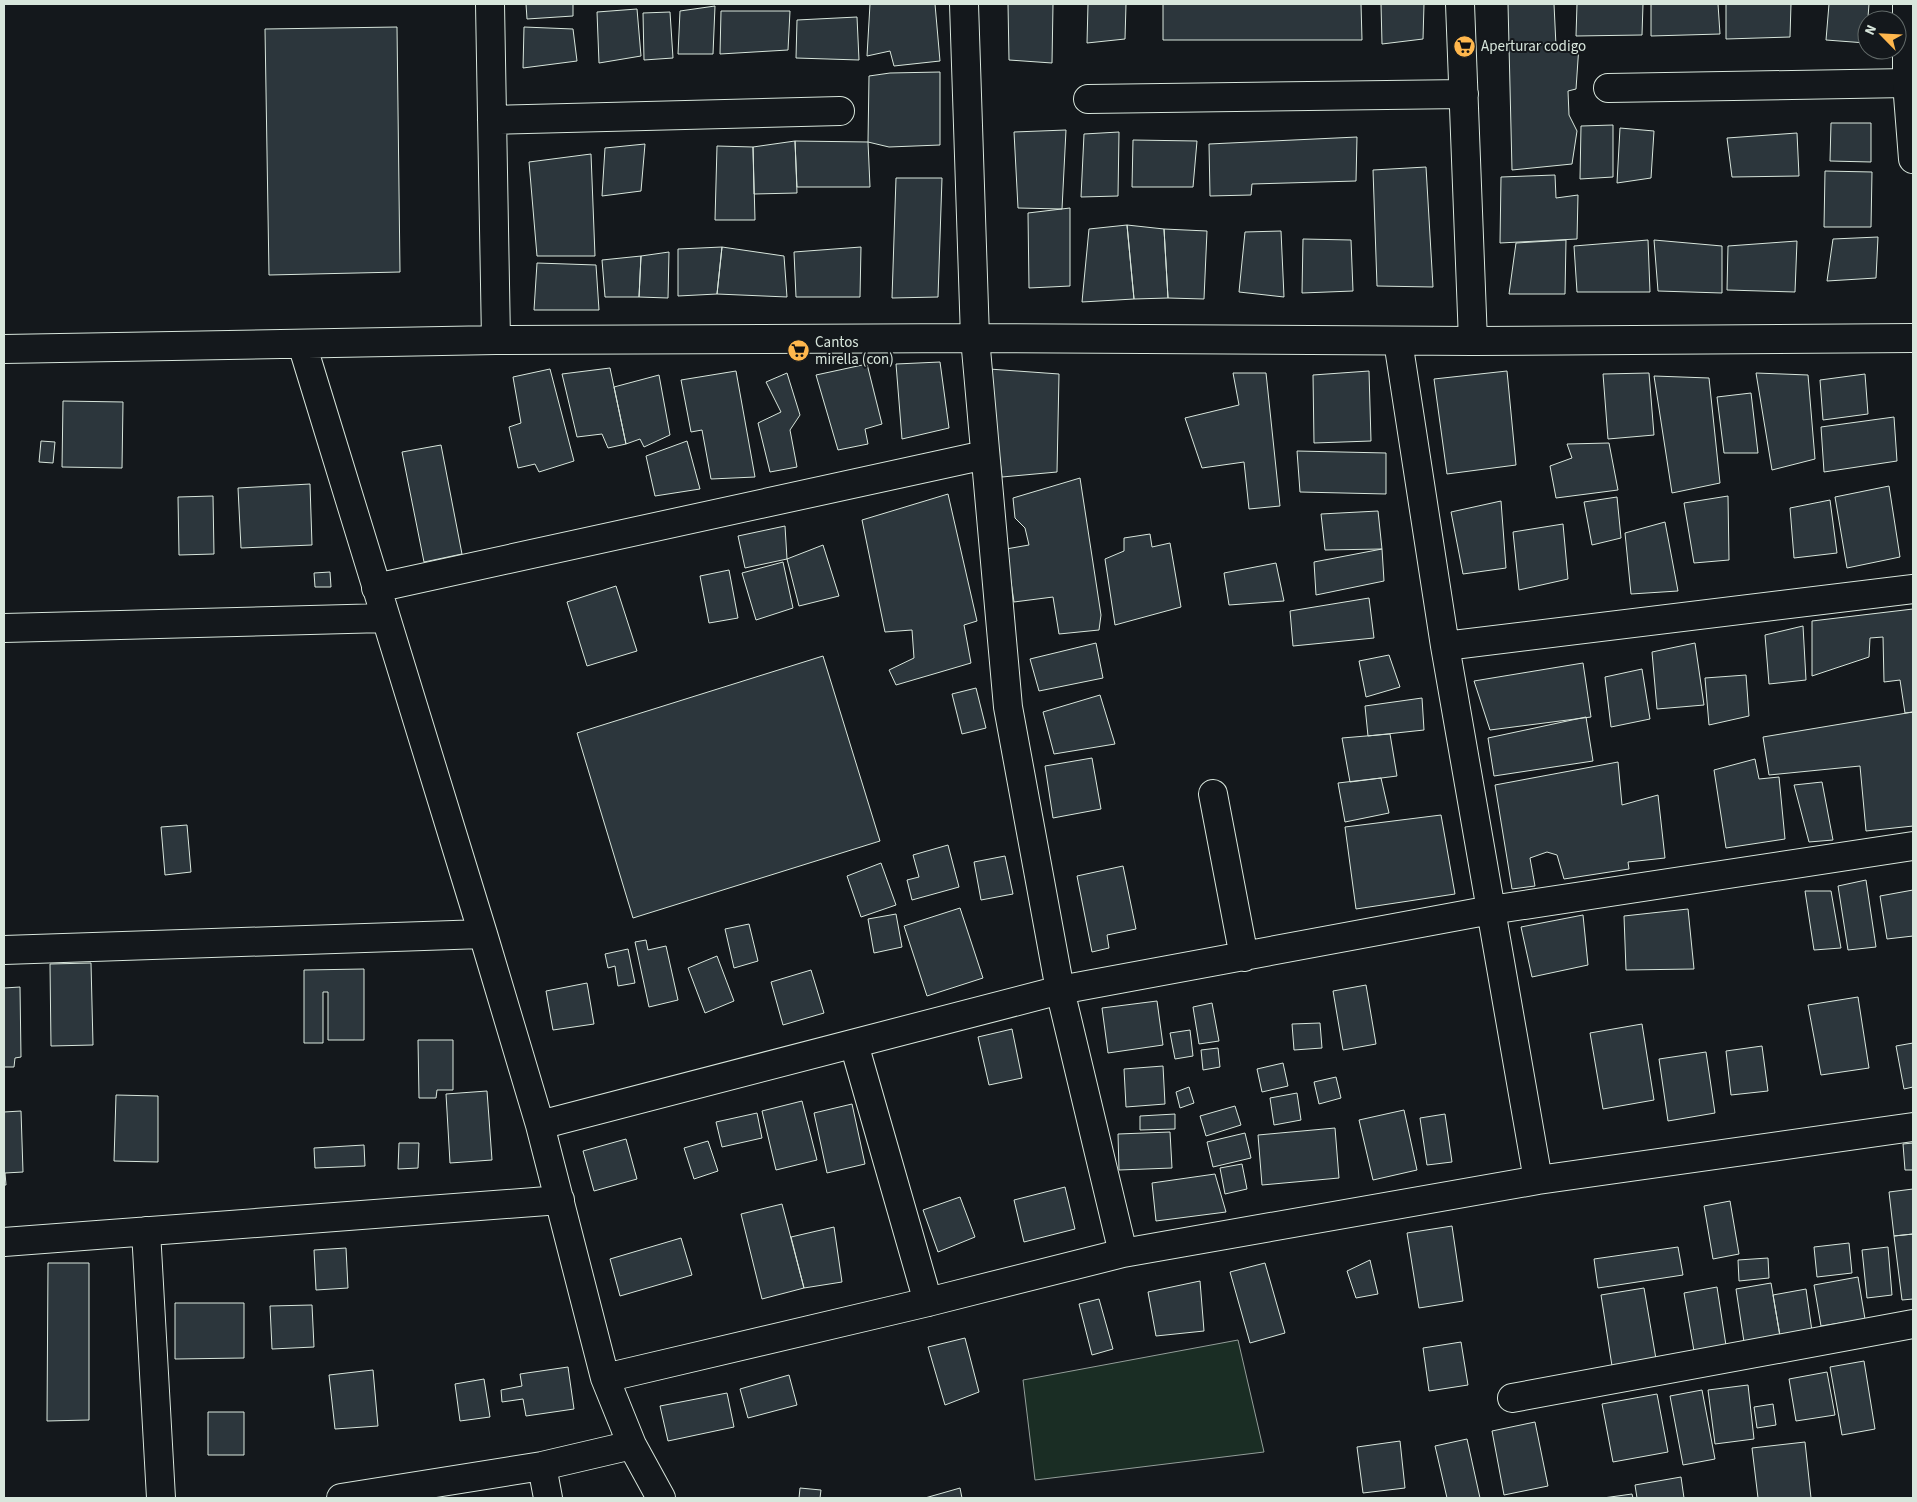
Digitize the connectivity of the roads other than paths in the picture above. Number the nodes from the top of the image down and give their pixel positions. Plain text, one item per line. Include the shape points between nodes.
1 (490, 4) edge
2 (964, 4) edge
3 (1460, 4) edge
4 (1907, 4) edge
5 (1908, 83) junction
6 (1608, 88) dead end
7 (1464, 94) junction
8 (1088, 99) dead end
9 (840, 112) dead end
10 (492, 120) junction
11 (1913, 160) edge
12 (975, 338) junction
13 (1913, 338) edge
14 (496, 340) junction
15 (1398, 340) junction
16 (1473, 341) junction
17 (302, 344) junction
18 (4, 349) edge
19 (985, 455) junction
20 (376, 588) junction
21 (1913, 589) edge
22 (385, 618) junction
23 (4, 628) edge
24 (1445, 646) junction
25 (1213, 794) dead end
26 (1913, 846) edge
27 (1491, 910) junction
28 (483, 934) junction
29 (4, 950) edge
30 (1244, 957) junction
31 (1060, 990) junction
32 (854, 1044) junction
33 (540, 1125) junction
34 (1913, 1127) edge
35 (1538, 1180) junction
36 (560, 1200) junction
37 (146, 1230) junction
38 (4, 1242) edge
39 (1123, 1253) junction
40 (928, 1302) junction
41 (1913, 1324) edge
42 (605, 1378) junction
43 (1512, 1398) dead end
44 (632, 1445) junction
45 (542, 1466) junction
46 (161, 1498) edge
47 (341, 1498) edge
48 (548, 1498) edge
49 (661, 1498) edge

1 - 10 street
2 - 12 street
3 - 7 street
4 - 5 street
5 - 6 street
5 - 11 street
7 - 8 street
7 - 16 street
9 - 10 street
10 - 14 street
12 - 14 street
12 - 15 street
12 - 19 street
13 - 16 street
14 - 17 street
15 - 16 street
15 - 24 street
17 - 18 street
17 - 20 street
19 - 20 street
19 - 31 street via 1008,707
20 - 22 street
21 - 24 street
22 - 23 street
22 - 28 street
24 - 27 street
25 - 30 street
26 - 27 street
27 - 30 street
27 - 35 street
28 - 29 street
28 - 33 street
30 - 31 street
31 - 32 street
31 - 39 street
32 - 33 street
32 - 40 street
33 - 36 street
34 - 35 street
35 - 39 street
36 - 37 street
36 - 42 street
37 - 38 street
37 - 46 street
39 - 40 street
40 - 42 street
41 - 43 street
42 - 44 street
44 - 45 street
44 - 49 street
45 - 47 street
45 - 48 street

